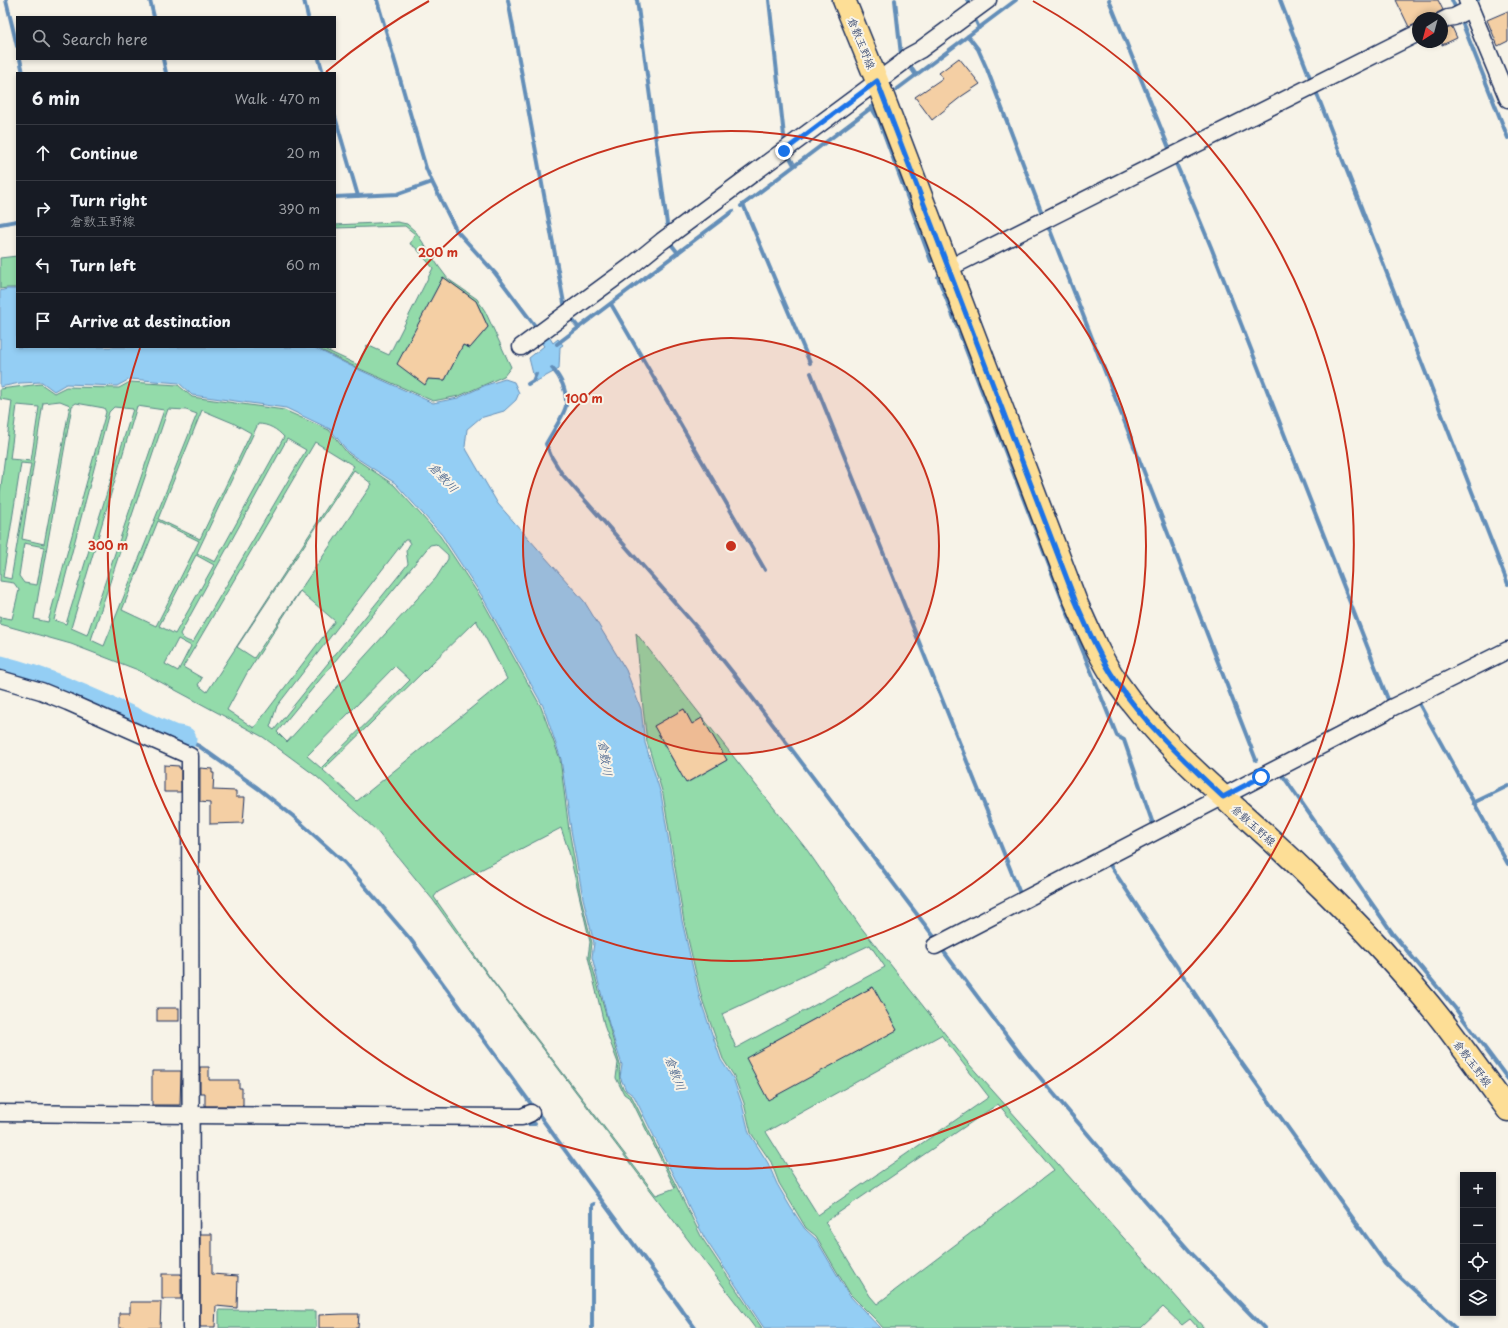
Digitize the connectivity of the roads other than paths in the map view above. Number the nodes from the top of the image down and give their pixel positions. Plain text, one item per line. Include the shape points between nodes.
1 (844, 0) edge
2 (988, 0) edge
3 (1459, 12) edge
4 (1412, 36) edge
5 (877, 81) junction
6 (1508, 99) edge
7 (948, 268) junction
8 (521, 347) dead end
9 (1508, 650) edge
10 (0, 679) edge
11 (1223, 797) junction
12 (939, 944) dead end
13 (1508, 1110) edge
14 (0, 1113) edge
15 (531, 1113) dead end
16 (190, 1115) junction
17 (191, 1328) edge

1 - 5 main road, 倉敷玉野線
2 - 5 street
3 - 6 street
4 - 7 street
5 - 7 main road, 倉敷玉野線
5 - 8 street
7 - 11 main road, 倉敷玉野線 via 1075,600 1093,640 1116,680 1145,720
9 - 11 street via 1391,708
10 - 16 street via 61,699 190,756
11 - 12 street
11 - 13 main road, 倉敷玉野線 via 1304,870 1393,964 1443,1022
14 - 16 street
15 - 16 street via 522,1117
16 - 17 street

